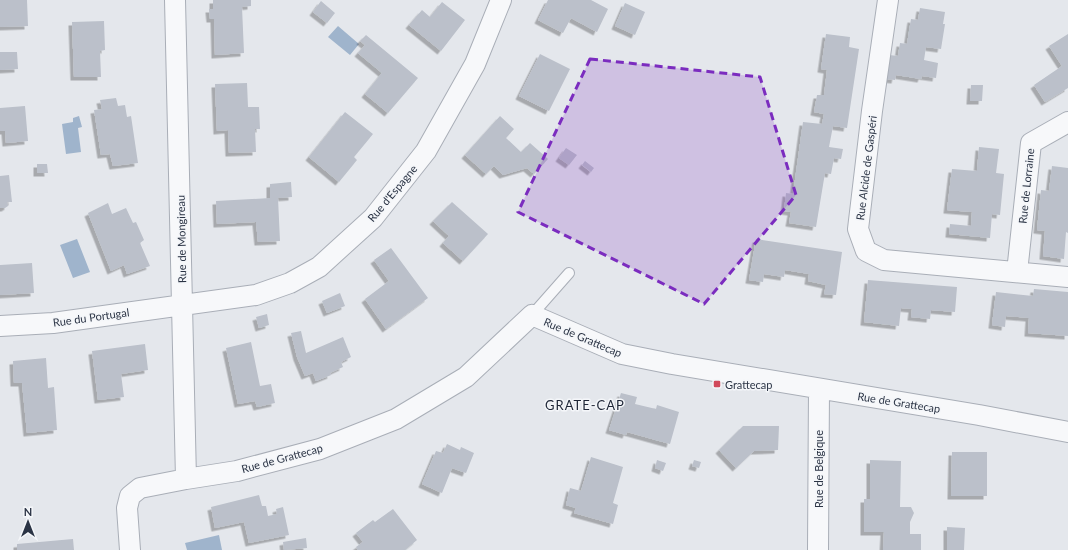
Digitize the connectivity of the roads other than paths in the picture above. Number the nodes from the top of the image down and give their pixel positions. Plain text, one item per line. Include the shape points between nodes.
1 (175, 0) edge
2 (501, 0) edge
3 (888, 0) edge
4 (1068, 122) edge
5 (1017, 272) junction
6 (569, 273) dead end
7 (1068, 277) edge
8 (182, 304) junction
9 (532, 315) junction
10 (0, 326) edge
11 (819, 389) junction
12 (1068, 432) edge
13 (186, 479) junction
14 (130, 550) edge
15 (818, 550) edge

1 - 8 street, Rue de Mongireau
2 - 8 street, Rue d'Espagne via 475,64 426,151 373,218 319,267 290,283 256,295
3 - 5 street, Rue Alcide de Gaspéri via 858,229 866,251 884,260
4 - 5 street, Rue de Lorraine via 1031,143
5 - 7 street, Rue Alcide de Gaspéri
6 - 9 lane
8 - 10 street, Rue du Portugal via 53,323
8 - 13 street, Rue de Mongireau
9 - 11 street, Rue de Grattecap via 622,354
9 - 13 street, Rue de Grattecap via 466,377 396,419 320,449 237,471
11 - 12 street, Rue de Grattecap
11 - 15 street, Rue de Belgique
13 - 14 street, Rue de Grattecap via 140,488 130,496 127,508

